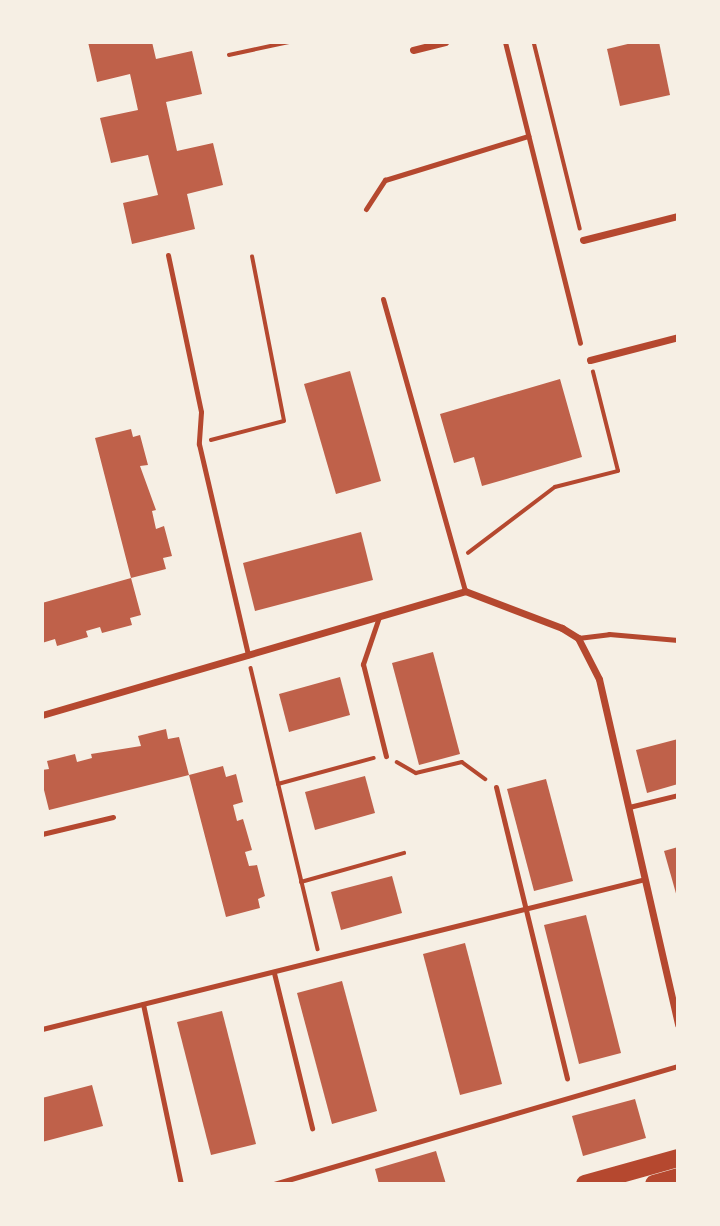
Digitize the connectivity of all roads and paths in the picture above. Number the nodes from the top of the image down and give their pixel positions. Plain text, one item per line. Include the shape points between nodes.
1 (289, 42) edge
2 (445, 42) edge
3 (505, 42) edge
4 (534, 42) edge
5 (413, 50) dead end
6 (229, 55) dead end
7 (528, 136) junction
8 (366, 209) dead end
9 (678, 216) edge
10 (583, 240) joint
11 (168, 255) dead end
12 (252, 257) dead end
13 (383, 299) dead end
14 (678, 337) edge
15 (580, 343) dead end
16 (590, 360) joint
17 (199, 444) junction
18 (457, 561) junction
19 (465, 591) junction
20 (379, 617) junction
21 (578, 638) junction
22 (678, 640) edge
23 (248, 655) junction
24 (42, 715) edge
25 (386, 755) junction
26 (278, 784) junction
27 (496, 787) joint
28 (678, 794) edge
29 (629, 807) junction
30 (113, 817) dead end
31 (42, 834) edge
32 (404, 853) dead end
33 (645, 879) junction
34 (301, 882) junction
35 (523, 909) junction
36 (321, 961) junction
37 (274, 972) junction
38 (143, 1004) junction
39 (678, 1025) edge
40 (42, 1029) edge
41 (678, 1066) edge
42 (567, 1078) dead end
43 (312, 1128) dead end
44 (678, 1158) edge
45 (678, 1177) edge
46 (181, 1184) edge
47 (274, 1184) edge
48 (585, 1184) edge
49 (654, 1184) edge

1 - 6 path
2 - 5 street
3 - 7 lane
4 - 10 path
7 - 8 lane via 385,180
7 - 15 lane
9 - 10 street
11 - 17 lane via 201,412
12 - 17 path via 284,421
13 - 18 lane
14 - 16 street
16 - 18 path via 618,471 555,487
17 - 23 lane
18 - 19 lane
19 - 20 street
19 - 21 street
20 - 23 street
20 - 25 lane via 363,664
21 - 22 lane via 609,634
21 - 29 street via 599,679
23 - 24 street
23 - 26 path
25 - 26 path
25 - 27 path via 416,773 462,762
26 - 34 path
27 - 35 lane
28 - 29 lane
29 - 33 street
30 - 31 lane
32 - 34 path
33 - 35 lane
33 - 39 street
34 - 36 path
35 - 36 lane
35 - 42 lane
36 - 37 lane
37 - 38 lane
37 - 43 lane
38 - 40 lane
38 - 46 lane
41 - 47 lane
44 - 48 main road
45 - 49 main road

